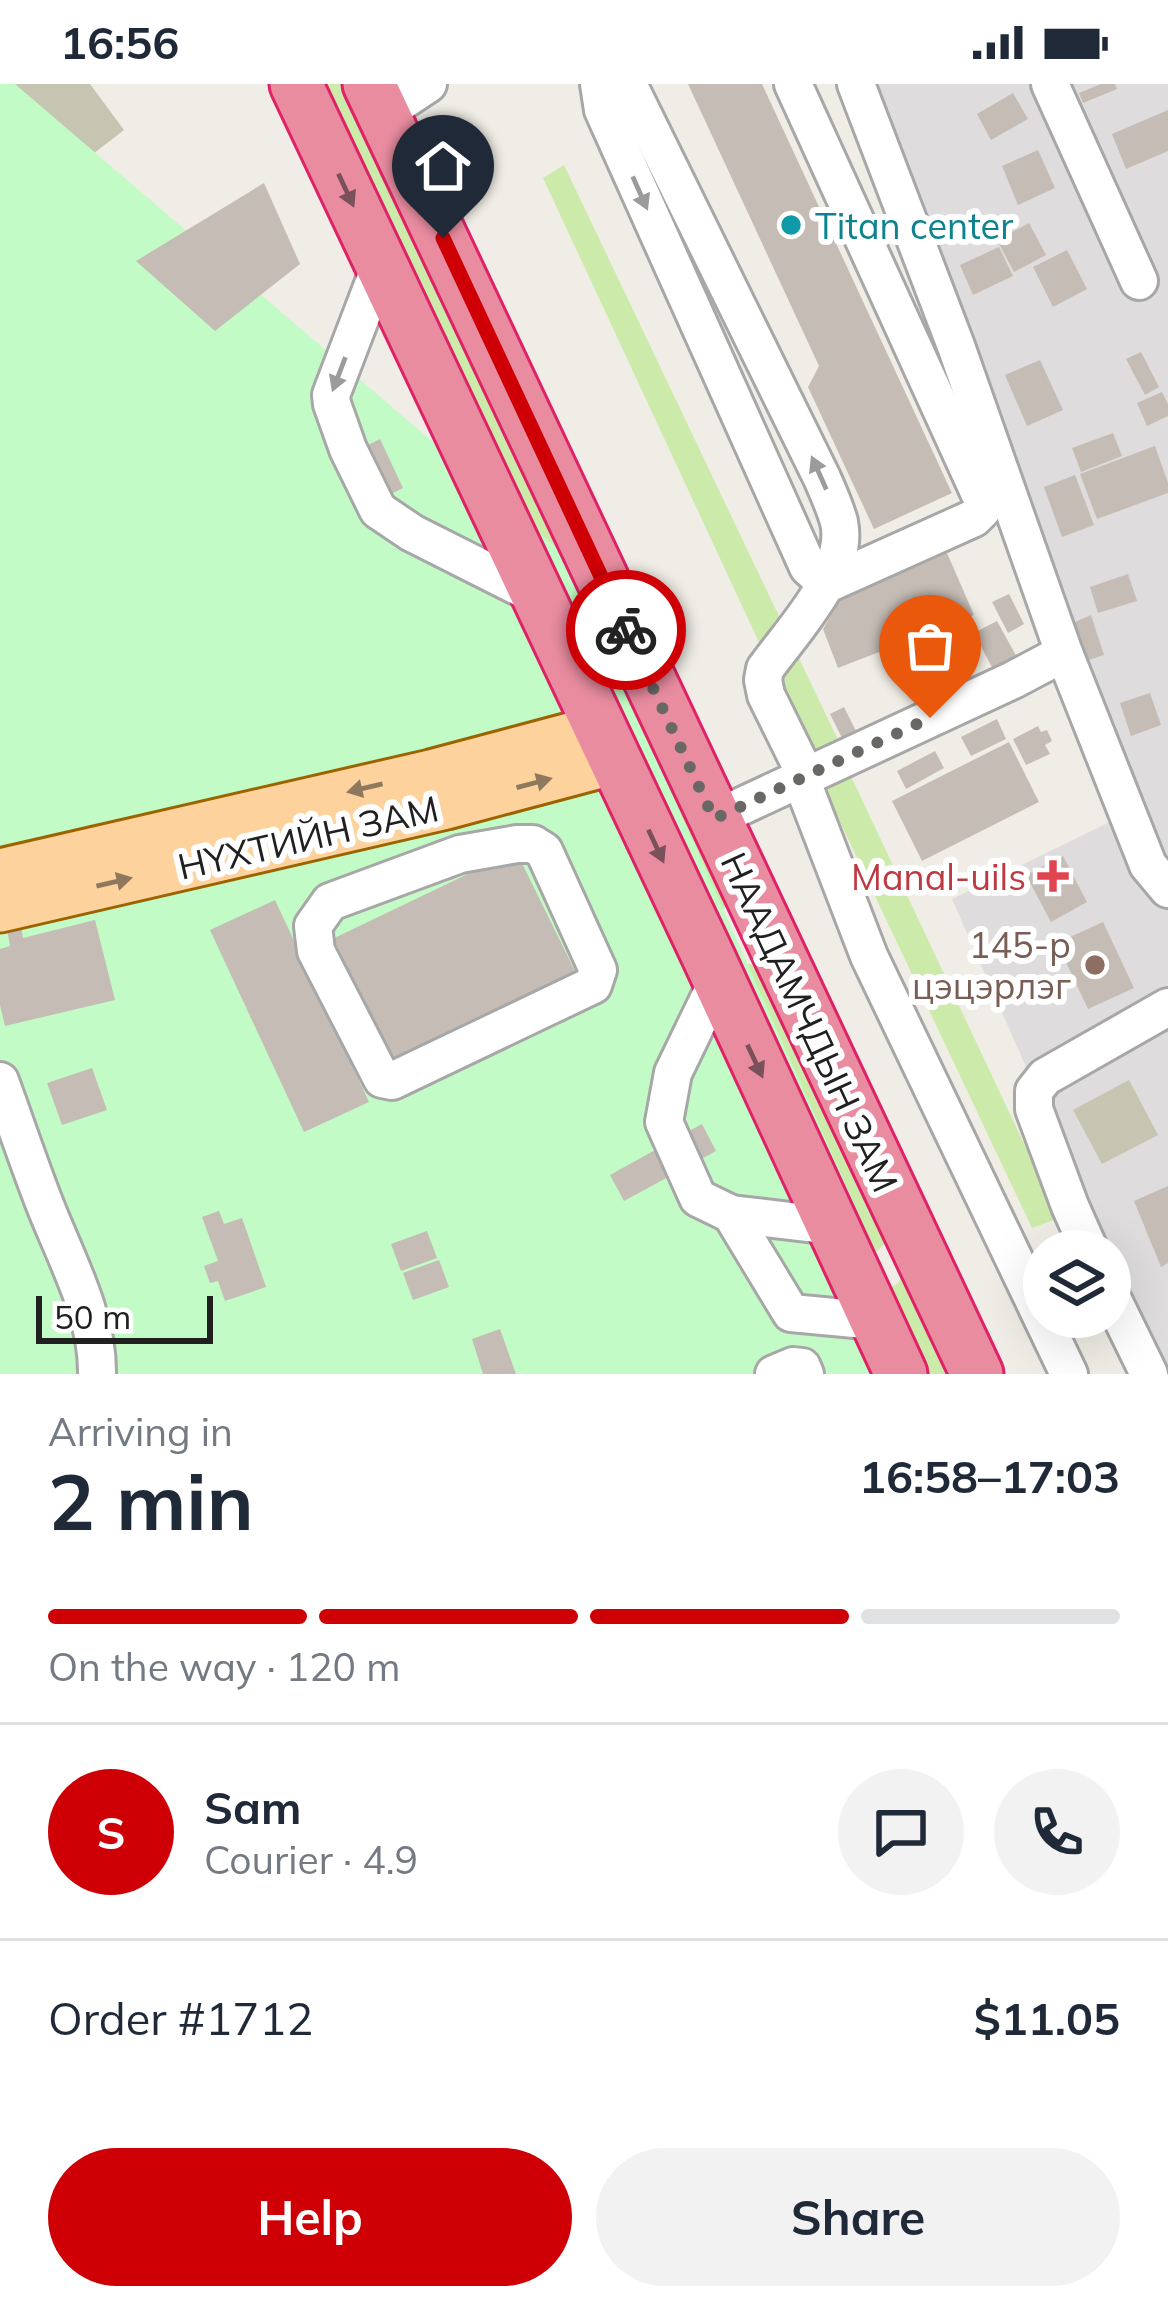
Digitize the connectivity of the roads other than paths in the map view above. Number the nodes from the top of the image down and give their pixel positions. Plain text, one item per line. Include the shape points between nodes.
1 (296, 84) edge
2 (428, 84) edge
3 (599, 84) edge
4 (628, 84) edge
5 (793, 84) edge
6 (856, 84) edge
7 (1050, 84) edge
8 (376, 99) edge
9 (381, 264) junction
10 (1139, 281) dead end
11 (827, 584) junction
12 (537, 596) junction
13 (1064, 653) junction
14 (608, 744) junction
15 (803, 778) junction
16 (446, 806) junction
17 (714, 819) junction
18 (460, 854) junction
19 (0, 872) edge
20 (1168, 889) edge
21 (0, 908) edge
22 (764, 925) junction
23 (712, 967) junction
24 (1168, 1007) edge
25 (0, 1081) edge
26 (731, 1214) junction
27 (1082, 1230) edge
28 (911, 1236) junction
29 (842, 1248) junction
30 (876, 1321) junction
31 (1131, 1337) edge
32 (97, 1374) edge
33 (774, 1374) edge
34 (805, 1374) edge
35 (901, 1374) edge
36 (977, 1374) edge
37 (1070, 1374) edge
38 (1149, 1374) edge

1 -> 9 highway, НААДАМЧДЫН ЗАМ
2 - 8 street
3 -> 11 street via 603,110 763,471 808,567
11 -> 4 street via 840,525 822,478
5 - 11 street via 983,502 974,518
6 - 13 street
7 - 10 street
8 - 17 highway, НААДАМЧДЫН ЗАМ
9 - 12 highway, НААДАМЧДЫН ЗАМ
9 -> 12 street via 332,394 348,448 378,510
11 - 15 street via 763,680
12 - 14 highway, НААДАМЧДЫН ЗАМ
13 - 15 street
13 - 20 street via 1148,865
16 -> 14 main road, НҮХТИЙН ЗАМ
14 -> 19 main road, НҮХТИЙН ЗАМ via 409,778
14 -> 23 highway, НААДАМЧДЫН ЗАМ
15 - 17 street
15 - 37 street via 869,956
16 - 18 street
21 -> 16 main road, НҮХТИЙН ЗАМ
17 - 22 highway, НААДАМЧДЫН ЗАМ
18 - 18 street via 330,902 313,926 316,951 382,1079 593,985 598,970 544,850 518,844
22 - 23 highway
22 - 28 highway, НААДАМЧДЫН ЗАМ
23 - 26 street via 664,1122 698,1198
23 -> 29 highway, НААДАМЧДЫН ЗАМ
24 - 27 street via 1045,1076 1034,1091
25 - 32 street via 85,1306
26 - 29 street
26 - 30 street via 790,1313
28 - 29 highway via 892,1265 878,1270
28 - 36 highway, НААДАМЧДЫН ЗАМ
29 - 30 highway, НААДАМЧДЫН ЗАМ
30 - 35 highway, НААДАМЧДЫН ЗАМ
31 - 38 street
33 - 34 street via 794,1366

